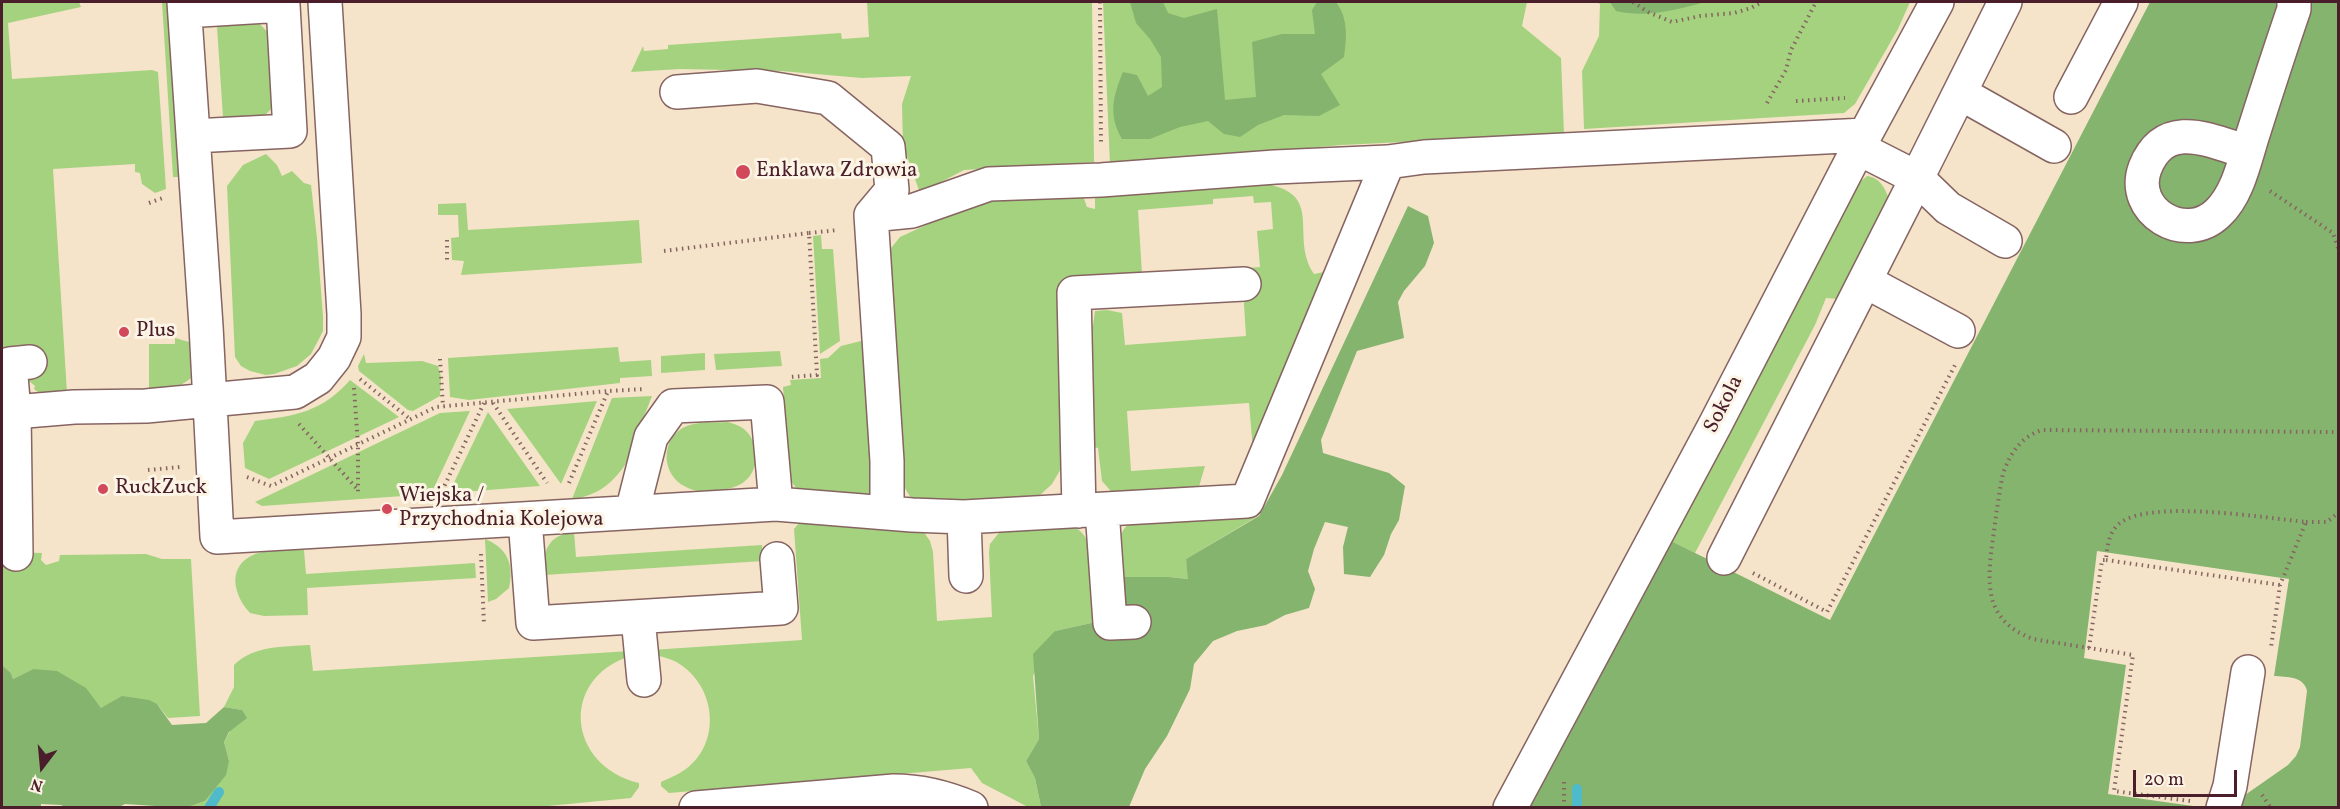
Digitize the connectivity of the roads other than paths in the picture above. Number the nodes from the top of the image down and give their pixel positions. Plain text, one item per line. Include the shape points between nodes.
1 (325, 2) edge
2 (1937, 2) edge
3 (2005, 2) edge
4 (2121, 2) edge
5 (2294, 2) edge
6 (184, 6) edge
7 (677, 92) dead end
8 (1960, 93) junction
9 (2071, 97) dead end
10 (193, 136) junction
11 (1861, 141) junction
12 (2054, 146) dead end
13 (1388, 162) junction
14 (2243, 165) road end
15 (1917, 178) junction
16 (872, 215) junction
17 (2005, 241) dead end
18 (1865, 281) junction
19 (1244, 284) dead end
20 (1958, 345) road end
21 (30, 362) dead end
22 (210, 399) junction
23 (14, 412) junction
24 (776, 504) junction
25 (1090, 510) junction
26 (632, 512) junction
27 (887, 512) junction
28 (964, 517) junction
29 (525, 519) junction
30 (16, 554) dead end
31 (1724, 558) road end
32 (777, 559) dead end
33 (966, 576) dead end
34 (638, 618) junction
35 (1134, 622) dead end
36 (2248, 672) dead end
37 (644, 680) dead end
38 (2223, 806) edge
39 (696, 807) edge
40 (971, 807) edge
41 (1510, 807) edge

1 - 22 street via 344,337 318,378 295,392
2 - 11 street, Sokola
3 - 8 street
4 - 9 street
5 - 14 street
6 - 10 street
6 - 10 street via 284,4 290,131
7 - 16 street via 757,86 828,98 888,147 892,190
8 - 12 street
8 - 15 street
10 - 22 street
11 - 13 street via 1428,157
11 - 15 street
11 - 41 street, Sokola via 1715,425
13 - 16 street via 989,184 912,211
13 - 25 street via 1247,501
15 - 17 street via 1948,208
15 - 18 street
16 - 27 street
18 - 20 street
18 - 31 street
19 - 25 street via 1074,293
21 - 23 street via 10,364
22 - 23 street
22 - 29 street via 217,537
23 - 30 street
24 - 26 street
24 - 26 street via 767,402 710,403 673,406 651,437
24 - 27 street
25 - 28 street
25 - 35 street via 1110,623
26 - 29 street
27 - 28 street
28 - 33 street
29 - 34 street via 533,623
32 - 34 street via 781,608
34 - 37 street
36 - 38 street via 2230,786
39 - 40 street via 894,791 942,796

